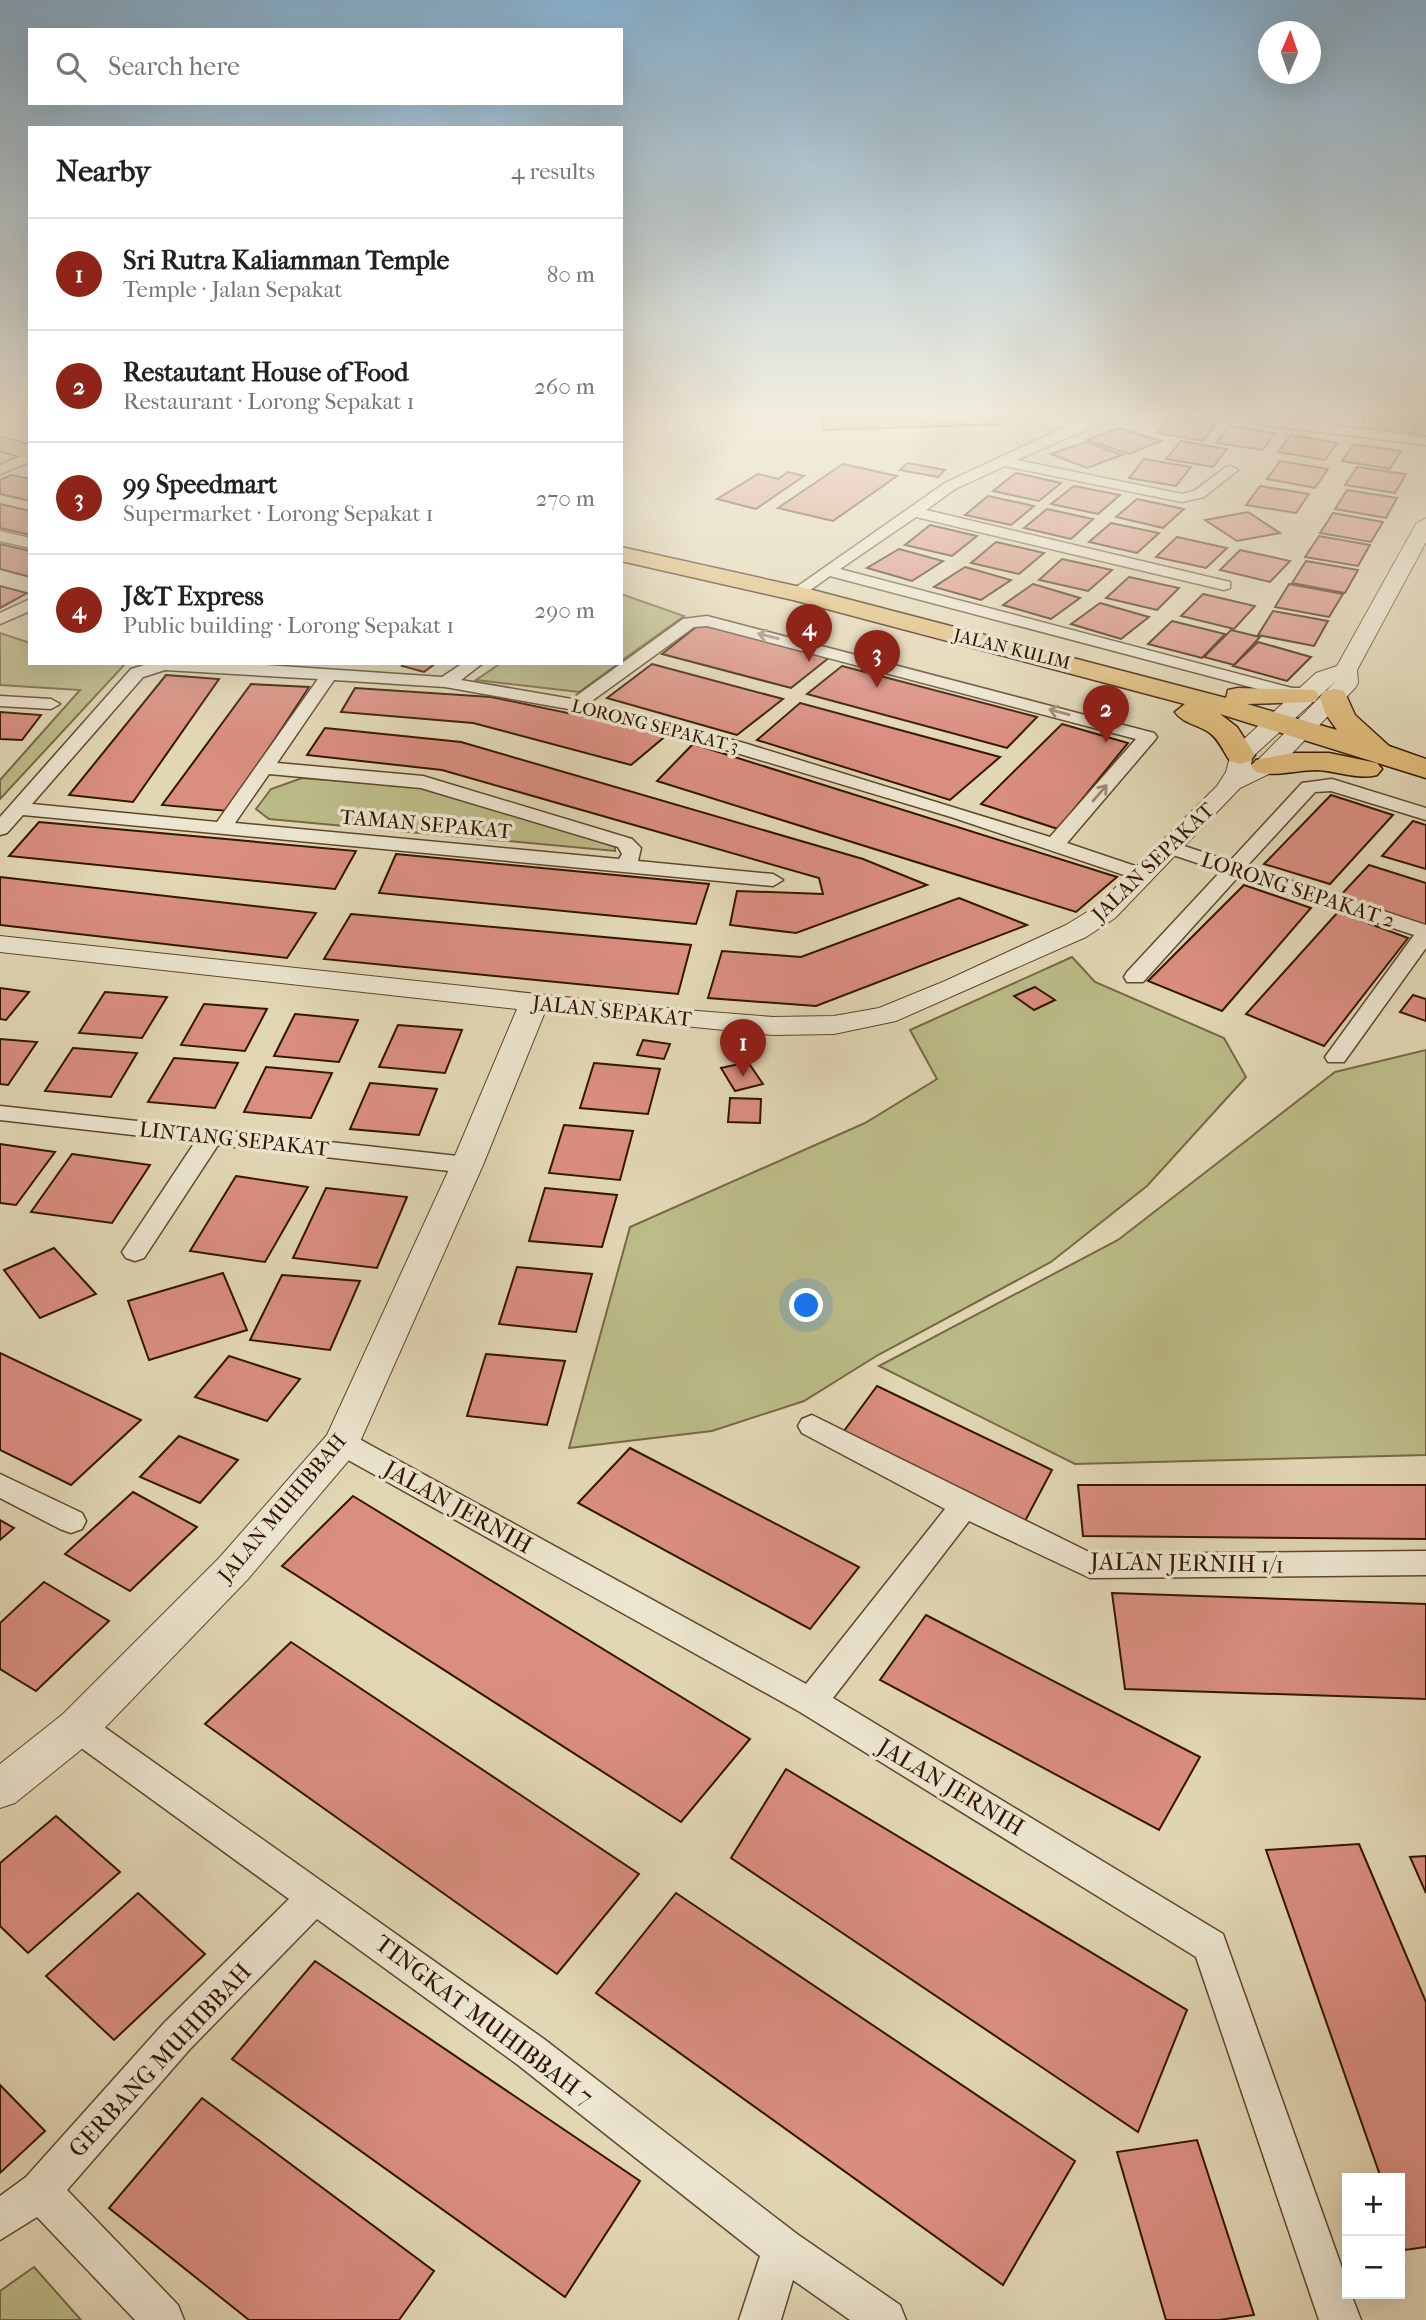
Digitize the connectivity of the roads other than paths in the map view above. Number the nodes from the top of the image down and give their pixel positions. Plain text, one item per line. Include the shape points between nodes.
1 (899, 523) edge
2 (964, 523) edge
3 (1426, 524) edge
4 (0, 536) edge
5 (28, 543) edge
6 (623, 554) edge
7 (623, 566) edge
8 (828, 570) junction
9 (1224, 585) dead end
10 (796, 593) junction
11 (28, 605) edge
12 (0, 619) edge
13 (1041, 655) junction
14 (472, 665) edge
15 (330, 674) junction
16 (445, 682) junction
17 (1316, 695) junction
18 (0, 701) edge
19 (1170, 703) junction
20 (51, 704) dead end
21 (575, 705) junction
22 (1284, 730) junction
23 (1253, 761) junction
24 (1412, 765) edge
25 (264, 768) junction
26 (1426, 786) edge
27 (18, 809) junction
28 (1426, 814) edge
29 (222, 828) junction
30 (0, 830) edge
31 (1055, 844) junction
32 (1171, 848) junction
33 (625, 866) junction
34 (1234, 869) junction
35 (1143, 875) junction
36 (773, 880) dead end
37 (1426, 932) edge
38 (0, 944) edge
39 (1135, 977) dead end
40 (534, 1003) junction
41 (1336, 1057) dead end
42 (0, 1113) edge
43 (211, 1137) junction
44 (467, 1165) junction
45 (135, 1252) dead end
46 (812, 1426) dead end
47 (342, 1443) junction
48 (0, 1485) edge
49 (964, 1506) junction
50 (71, 1521) dead end
51 (1426, 1563) edge
52 (811, 1702) junction
53 (78, 1727) junction
54 (0, 1789) edge
55 (316, 1896) junction
56 (40, 2191) junction
57 (0, 2220) edge
58 (783, 2248) junction
59 (163, 2320) edge
60 (760, 2320) edge
61 (885, 2320) edge
62 (1340, 2320) edge

1 - 8 street
2 - 9 street
3 - 17 street via 1346,670 1346,683
4 - 5 street
6 - 10 main road, JALAN KULIM
7 - 19 main road, JALAN KULIM via 878,624
8 - 10 street
8 - 17 street, JALAN KULIM
10 - 13 main road, JALAN KULIM
11 - 12 street
13 - 17 main road via 1114,664 1238,696
13 - 22 main road, JALAN KULIM
14 - 16 street
15 - 16 street, LORONG SEPAKAT 3
15 - 25 street
15 - 27 street, LORONG SEPAKAT 3 via 181,665 137,673
16 - 21 street, LORONG SEPAKAT 3
17 - 22 street, JALAN SEPAKAT
17 - 24 main road via 1348,726
18 - 20 street
19 - 22 main road, JALAN KULIM
19 - 23 main road via 1219,726
21 - 31 street, LORONG SEPAKAT 3 via 737,747
31 -> 21 street via 1148,737 707,621 689,623
22 - 23 street, JALAN SEPAKAT
22 - 24 main road, JALAN KULIM via 1333,751
23 - 26 main road via 1332,762
23 - 32 street, JALAN SEPAKAT
25 - 29 street
25 - 33 street, TAMAN SEPAKAT via 423,782 625,843 632,854
27 - 29 street, TAMAN SEPAKAT
27 - 30 street
28 - 34 street via 1332,785 1309,787
29 - 33 street, TAMAN SEPAKAT
31 - 35 street, LORONG SEPAKAT 3
32 - 34 street, LORONG SEPAKAT 2
32 - 35 street, JALAN SEPAKAT
33 - 36 street, TAMAN SEPAKAT
34 - 37 street, LORONG SEPAKAT 2
34 - 39 street
35 - 40 street, JALAN SEPAKAT via 1106,912 1076,931 886,1015 834,1025 773,1026
37 - 41 street
38 - 40 street, JALAN SEPAKAT
40 - 44 street, JALAN MUHIBBAH
42 - 43 street, LINTANG SEPAKAT
43 - 44 street, LINTANG SEPAKAT
43 - 45 street
44 - 47 street, JALAN MUHIBBAH
46 - 49 street, JALAN JERNIH 1/1
47 - 52 street, JALAN JERNIH
47 - 53 street, JALAN MUHIBBAH via 234,1568
48 - 50 street
49 - 51 street, JALAN JERNIH 1/1 via 1090,1566
49 - 52 street
52 - 62 street, JALAN JERNIH via 1210,1946
53 - 54 street, JALAN MUHIBBAH
53 - 55 street, TINGKAT MUHIBBAH 7
55 - 56 street, GERBANG MUHIBBAH via 177,2036
55 - 58 street, TINGKAT MUHIBBAH 7 via 531,2052
56 - 57 street, GERBANG MUHIBBAH
56 - 59 street
58 - 60 street
58 - 61 street, TINGKAT MUHIBBAH 7

